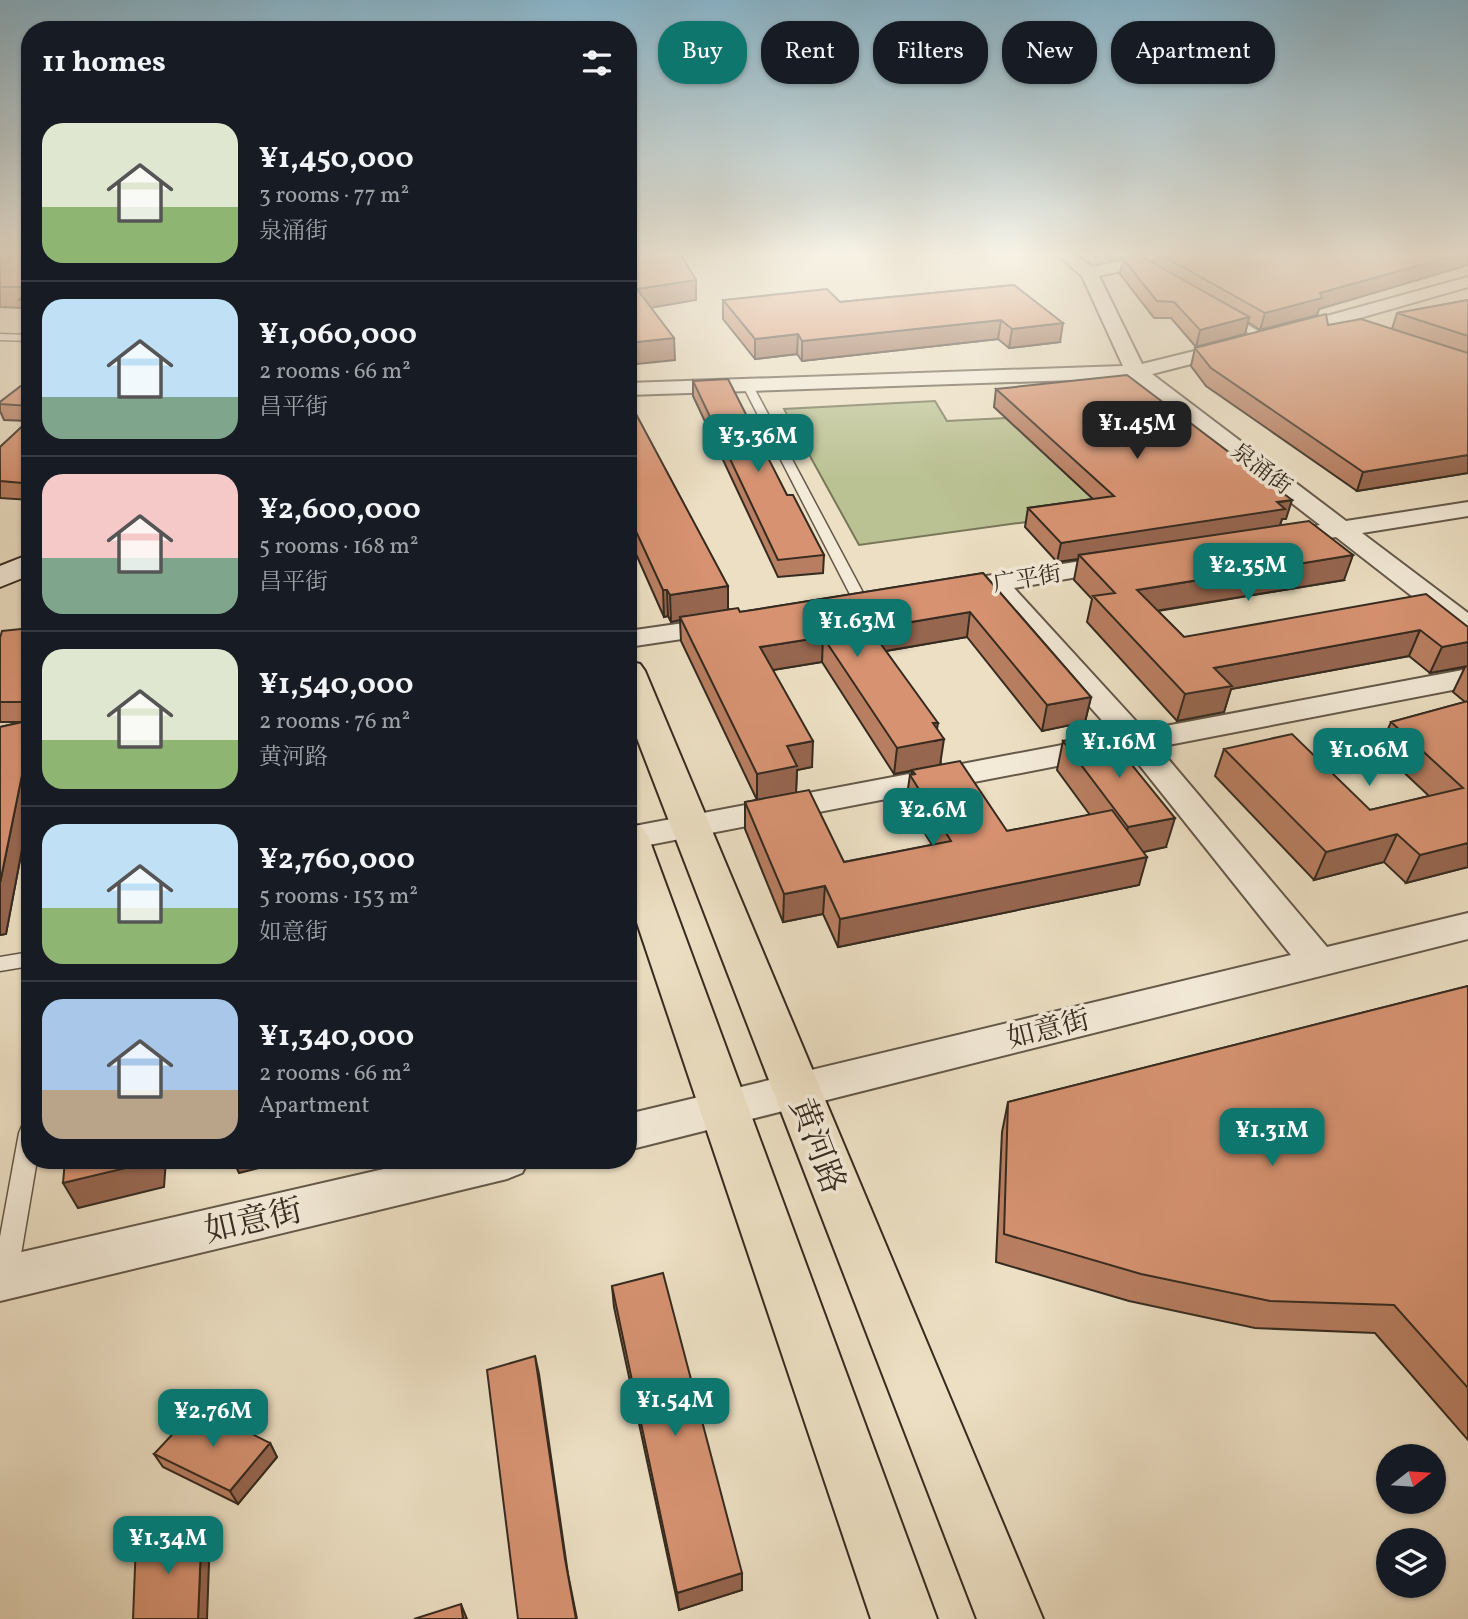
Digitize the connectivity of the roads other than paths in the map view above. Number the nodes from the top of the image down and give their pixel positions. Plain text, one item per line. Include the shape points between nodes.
1 (1116, 329) edge
2 (1250, 329) edge
3 (1303, 329) edge
4 (0, 337) edge
5 (21, 338) edge
6 (1266, 338) junction
7 (1136, 372) junction
8 (747, 384) junction
9 (637, 389) edge
10 (1468, 509) edge
11 (1340, 528) junction
12 (1258, 542) edge
13 (1147, 559) edge
14 (21, 568) edge
15 (0, 578) edge
16 (995, 583) junction
17 (928, 593) edge
18 (888, 600) edge
19 (862, 604) junction
20 (834, 608) edge
21 (752, 621) edge
22 (1468, 626) edge
23 (637, 638) edge
24 (1468, 678) edge
25 (637, 694) edge
26 (1136, 740) junction
27 (690, 826) junction
28 (637, 835) edge
29 (637, 862) edge
30 (1468, 926) edge
31 (21, 960) edge
32 (1317, 961) junction
33 (0, 964) edge
34 (798, 1091) junction
35 (726, 1109) junction
36 (637, 1130) edge
37 (23, 1169) edge
38 (471, 1169) edge
39 (2, 1288) edge
40 (904, 1619) edge
41 (1010, 1619) edge

1 - 7 street, 泉涌街
2 - 6 lane
3 - 6 street
4 - 5 lane
6 - 7 street
7 - 8 street
7 - 11 street, 泉涌街
8 - 9 street
8 - 19 lane
10 - 11 street
11 - 12 street
11 - 22 street, 泉涌街
13 - 16 street, 广平街
14 - 15 street
16 - 17 street, 广平街
16 - 26 street
18 - 19 street
19 - 20 street
21 - 23 street
24 - 26 street
25 - 27 main road, 黄河路
26 - 27 street
26 - 32 street
27 - 28 street
27 - 34 main road, 黄河路
29 - 35 main road
30 - 32 street, 如意街
31 - 33 lane
32 - 34 street, 如意街
34 - 35 street, 如意街
34 - 41 main road, 黄河路
35 - 36 street, 如意街
35 - 40 main road
37 - 39 lane
38 - 39 street, 如意街

